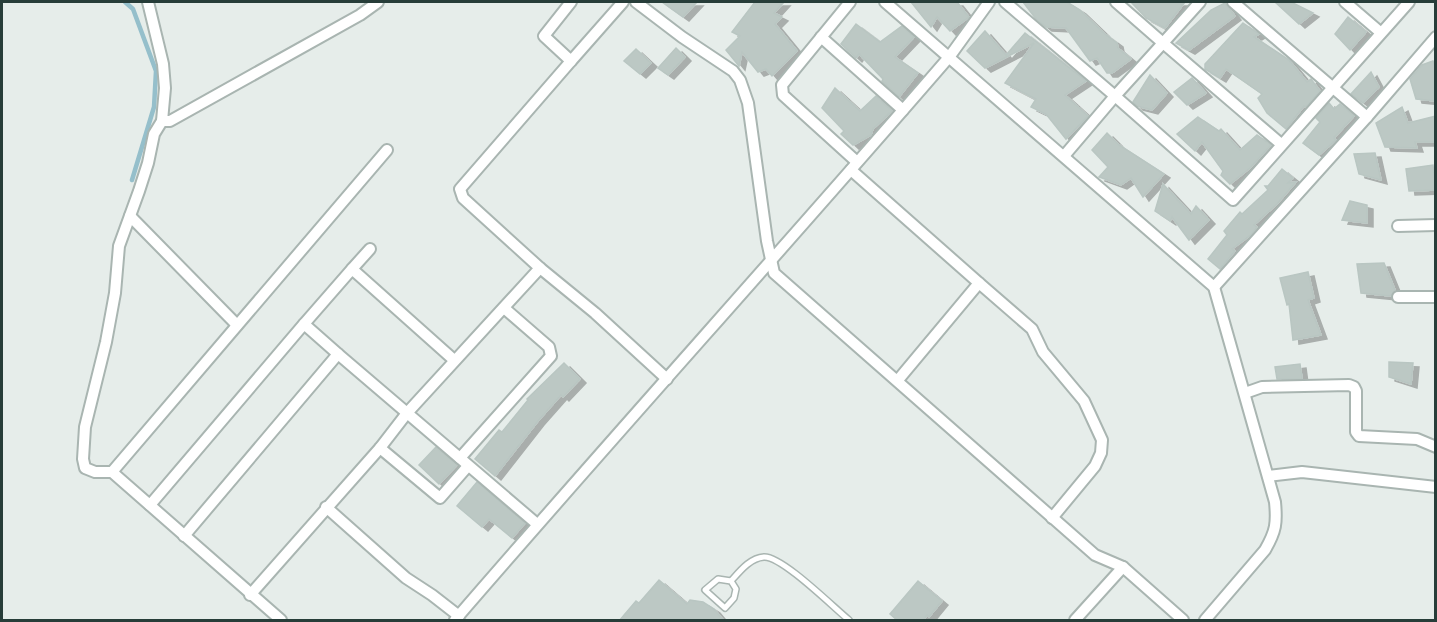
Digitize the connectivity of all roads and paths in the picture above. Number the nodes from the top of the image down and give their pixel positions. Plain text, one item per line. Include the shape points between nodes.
1 (148, 2) edge
2 (378, 2) edge
3 (571, 2) edge
4 (623, 2) edge
5 (636, 2) edge
6 (850, 2) edge
7 (885, 2) edge
8 (989, 2) edge
9 (1005, 2) edge
10 (1116, 2) edge
11 (1200, 2) edge
12 (1233, 2) edge
13 (1345, 2) edge
14 (1409, 2) edge
15 (651, 6) edge
16 (1380, 32) junction
17 (821, 37) junction
18 (1436, 37) edge
19 (1163, 43) junction
20 (950, 56) junction
21 (571, 61) junction
22 (1332, 89) junction
23 (1115, 96) junction
24 (903, 110) junction
25 (1367, 117) junction
26 (162, 121) junction
27 (1281, 144) junction
28 (387, 150) dead end
29 (1064, 156) junction
30 (854, 166) junction
31 (130, 216) junction
32 (1436, 225) edge
33 (1398, 226) dead end
34 (370, 249) dead end
35 (771, 261) junction
36 (540, 268) junction
37 (352, 269) junction
38 (979, 283) junction
39 (1215, 287) junction
40 (1398, 297) dead end
41 (1436, 297) edge
42 (504, 308) junction
43 (304, 324) junction
44 (237, 325) junction
45 (338, 354) junction
46 (454, 360) junction
47 (667, 380) junction
48 (898, 380) junction
49 (1245, 393) junction
50 (407, 413) junction
51 (1436, 447) edge
52 (380, 448) junction
53 (464, 462) junction
54 (112, 472) junction
55 (1268, 476) junction
56 (1436, 487) edge
57 (150, 505) junction
58 (326, 507) junction
59 (1052, 518) junction
60 (537, 524) junction
61 (184, 536) junction
62 (1123, 567) junction
63 (731, 581) junction
64 (250, 595) junction
65 (457, 618) edge
66 (281, 621) edge
67 (849, 621) edge
68 (1076, 621) edge
69 (1184, 621) edge
70 (1205, 621) edge

1 - 26 street via 163,64
2 - 26 street via 170,121
3 - 21 street via 544,36
4 - 21 street
5 - 15 street
6 - 17 street
7 - 20 street
8 - 20 street
9 - 23 street
10 - 19 street
11 - 19 street
12 - 22 street
13 - 16 street
14 - 16 street
15 - 35 street via 682,37 733,71 740,80 748,103
16 - 22 street
17 - 24 street
17 - 30 street via 782,85 783,95
18 - 25 street
19 - 23 street
19 - 27 street
20 - 24 street
20 - 29 street
21 - 36 street via 460,189 463,198
22 - 25 street
22 - 27 street
23 - 27 street via 1233,200
23 - 29 street
24 - 30 street
25 - 39 street
26 - 31 street via 154,134
28 - 44 street
29 - 39 street
30 - 35 street
30 - 38 street
31 - 44 street
31 - 54 street via 119,246 106,342 85,427 85,468
32 - 33 street
34 - 37 street
35 - 47 street
35 - 48 street via 774,273
36 - 42 street
36 - 47 street
37 - 43 street
37 - 46 street
38 - 48 street
38 - 59 street via 1032,329 1043,352 1084,401 1102,440 1095,466
39 - 49 street
40 - 41 street
42 - 46 street
42 - 53 street via 549,347 551,356
43 - 45 street
43 - 57 street
44 - 54 street
45 - 50 street
45 - 61 street
46 - 50 street
47 - 60 street
48 - 59 street
49 - 51 street via 1262,387 1349,385 1356,391 1359,436 1420,439
49 - 55 street
50 - 52 street
50 - 53 street
52 - 53 street via 440,498
52 - 58 street
53 - 60 street
54 - 57 street
55 - 56 street via 1302,472
55 - 70 street via 1277,520 1273,537
57 - 61 street
58 - 64 street
58 - 65 street
59 - 62 street via 1095,555
60 - 65 street
61 - 64 street
62 - 68 street
62 - 69 street
63 - 63 lane via 736,589 735,598 726,608 705,590 718,579
63 - 67 lane via 748,563 765,557 780,561
64 - 66 street

